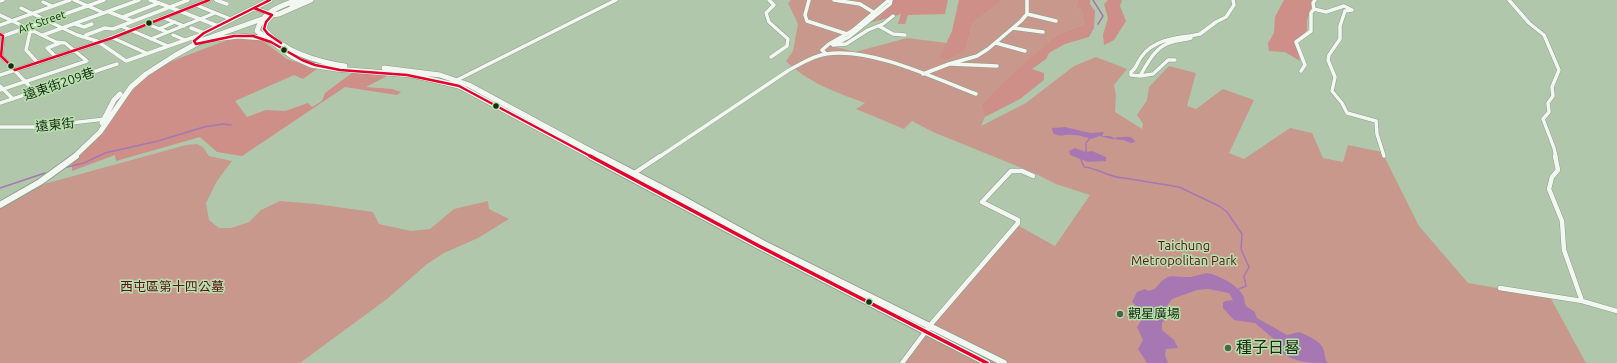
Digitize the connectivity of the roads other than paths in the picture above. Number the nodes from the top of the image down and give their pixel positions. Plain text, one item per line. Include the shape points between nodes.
1 (3, 0) edge
2 (70, 0) edge
3 (74, 0) edge
4 (104, 0) edge
5 (139, 0) edge
6 (150, 0) edge
7 (187, 0) edge
8 (209, 0) edge
9 (216, 0) edge
10 (270, 0) edge
11 (297, 0) edge
12 (302, 0) edge
13 (307, 0) edge
14 (312, 0) edge
15 (616, 0) edge
16 (769, 0) edge
17 (810, 0) edge
18 (834, 0) edge
19 (890, 0) edge
20 (1027, 0) edge
21 (1233, 0) edge
22 (1314, 0) edge
23 (1509, 0) edge
24 (0, 1) edge
25 (43, 2) dead end
26 (159, 4) junction
27 (227, 4) dead end
28 (195, 5) junction
29 (52, 6) junction
30 (87, 6) junction
31 (169, 7) junction
32 (21, 8) dead end
33 (254, 8) junction
34 (1314, 9) junction
35 (108, 11) junction
36 (179, 12) junction
37 (873, 12) junction
38 (32, 13) junction
39 (104, 13) junction
40 (215, 13) junction
41 (270, 14) junction
42 (1027, 14) junction
43 (0, 15) edge
44 (893, 16) dead end
45 (123, 17) junction
46 (163, 18) junction
47 (228, 18) dead end
48 (261, 19) junction
49 (12, 20) junction
50 (47, 20) junction
51 (199, 20) junction
52 (132, 21) junction
53 (1056, 21) dead end
54 (175, 22) junction
55 (75, 24) junction
56 (92, 24) dead end
57 (147, 24) junction
58 (0, 25) edge
59 (121, 26) junction
60 (184, 26) junction
61 (218, 26) junction
62 (879, 26) junction
63 (27, 27) junction
64 (63, 28) junction
65 (191, 28) dead end
66 (229, 28) junction
67 (1013, 28) junction
68 (158, 29) junction
69 (131, 30) junction
70 (34, 31) junction
71 (167, 32) junction
72 (1043, 32) dead end
73 (204, 33) junction
74 (847, 34) junction
75 (2, 35) edge
76 (86, 35) junction
77 (173, 35) dead end
78 (905, 35) dead end
79 (43, 36) junction
80 (1190, 36) junction
81 (112, 38) junction
82 (151, 39) junction
83 (266, 39) junction
84 (186, 40) junction
85 (100, 42) junction
86 (61, 43) junction
87 (195, 43) junction
88 (996, 43) junction
89 (168, 46) junction
90 (74, 51) junction
91 (1025, 51) dead end
92 (147, 54) junction
93 (826, 54) junction
94 (56, 57) junction
95 (771, 57) dead end
96 (1175, 60) dead end
97 (38, 63) junction
98 (117, 64) dead end
99 (949, 64) junction
100 (997, 66) dead end
101 (15, 70) junction
102 (1301, 71) dead end
103 (922, 74) junction
104 (0, 75) edge
105 (1140, 76) junction
106 (457, 80) junction
107 (25, 81) junction
108 (451, 84) junction
109 (1, 88) edge
110 (35, 92) junction
111 (976, 94) dead end
112 (13, 99) junction
113 (0, 103) edge
114 (107, 119) junction
115 (0, 127) edge
116 (1384, 156) dead end
117 (630, 176) junction
118 (1033, 176) dead end
119 (0, 202) edge
120 (0, 205) edge
121 (1500, 288) dead end
122 (1582, 301) junction
123 (1617, 310) edge
124 (929, 327) junction
125 (978, 355) junction
126 (902, 363) edge
127 (987, 363) edge
128 (1004, 363) edge

1 - 24 street
2 - 29 street
3 - 30 street
4 - 30 street, Art Street
5 - 35 street
6 - 26 street
7 - 31 street
8 - 28 street
9 - 27 street
10 - 33 street
11 - 41 street via 270,11
12 - 41 street
13 - 41 street
14 - 41 street via 278,14
15 - 106 street
16 - 95 street via 774,5 766,13 767,18 788,39 787,46
17 - 74 street via 805,15 807,21
18 - 37 street via 870,8
19 - 37 street
19 - 62 street via 890,4 848,37 833,45 846,44
20 - 42 street
21 - 80 street via 1234,5 1226,17 1200,34
22 - 34 street
23 - 122 street via 1529,23 1544,35 1559,70 1552,87 1553,96 1548,100 1549,112 1543,119 1554,148 1558,170 1552,177 1549,189 1562,221 1564,250
25 - 29 street
26 - 31 street
26 - 45 street
28 - 36 street
28 - 40 street
29 - 38 street
30 - 39 street
30 - 50 street, Art Street
31 - 36 street
31 - 52 street
32 - 38 street
33 - 41 street
33 - 61 street
34 - 102 street via 1311,13 1311,31 1296,42 1305,65
34 - 116 street via 1324,12 1344,6 1352,10 1345,11 1340,26 1340,39 1329,55 1328,60 1335,77 1332,91 1347,113 1376,121
35 - 39 street
35 - 45 street
36 - 46 street
36 - 51 street
37 - 74 street
38 - 49 street
38 - 50 street
39 - 55 street
40 - 47 street
40 - 51 street
41 - 48 street
41 - 66 street
41 - 106 street via 265,26 266,32 298,54 315,62 415,71
42 - 53 street
42 - 67 street
43 - 49 street
44 - 62 street
45 - 52 street
46 - 54 street
46 - 57 street
48 - 83 street via 257,31
48 - 87 street
49 - 58 street
49 - 63 street
50 - 63 street, Art Street
50 - 64 street
51 - 60 street
51 - 61 street
52 - 59 street
54 - 60 street
54 - 68 street
55 - 56 street via 84,27
55 - 64 street
57 - 68 street
57 - 69 street
59 - 69 street
59 - 76 street via 105,28
60 - 71 street
61 - 66 street via 215,30
61 - 73 street
62 - 78 street via 893,34
63 - 70 street
63 - 75 street, Art Street
64 - 76 street via 77,35
64 - 79 street
65 - 73 street
66 - 87 street
67 - 72 street
67 - 88 street
68 - 71 street
69 - 81 street
69 - 82 street
70 - 79 street
70 - 97 street via 30,32 26,50
71 - 82 street
73 - 84 street
73 - 87 street
74 - 93 street via 822,50
75 - 101 street via 1,56
76 - 85 street
77 - 84 street
79 - 86 street
80 - 105 street via 1189,39 1172,41 1154,51
80 - 105 street via 1170,38 1147,50 1131,72 1132,75
81 - 85 street
81 - 92 street
82 - 89 street
83 - 87 street via 238,36
83 - 108 street via 293,58 311,65 336,70 412,75
84 - 89 street
85 - 90 street
85 - 92 street via 126,61
86 - 90 street via 65,43
86 - 94 street via 47,48
87 - 114 street via 137,81 118,101
88 - 91 street
88 - 99 street via 977,56
89 - 92 street
90 - 94 street
90 - 107 street via 87,61
93 - 103 street via 848,53 869,56
93 - 117 street via 789,70
94 - 97 street
96 - 105 street via 1168,60 1153,74
97 - 101 street
98 - 110 street, 遠東街209巷
99 - 100 street
99 - 103 street
101 - 104 street
101 - 107 street
103 - 111 street
106 - 108 street
106 - 117 street via 481,91
107 - 109 street
107 - 110 street
108 - 117 street
109 - 112 street
110 - 112 street, 遠東街209巷
112 - 113 street, 遠東街209巷
114 - 115 street, 遠東街 via 36,127
114 - 119 street via 64,161
114 - 120 street via 92,140 61,167
117 - 124 street via 758,246
118 - 124 street via 1022,171 1011,171 984,198 982,202 1018,220 1018,224
121 - 122 street
122 - 123 street
124 - 125 street
124 - 126 street
125 - 127 street
125 - 128 street

